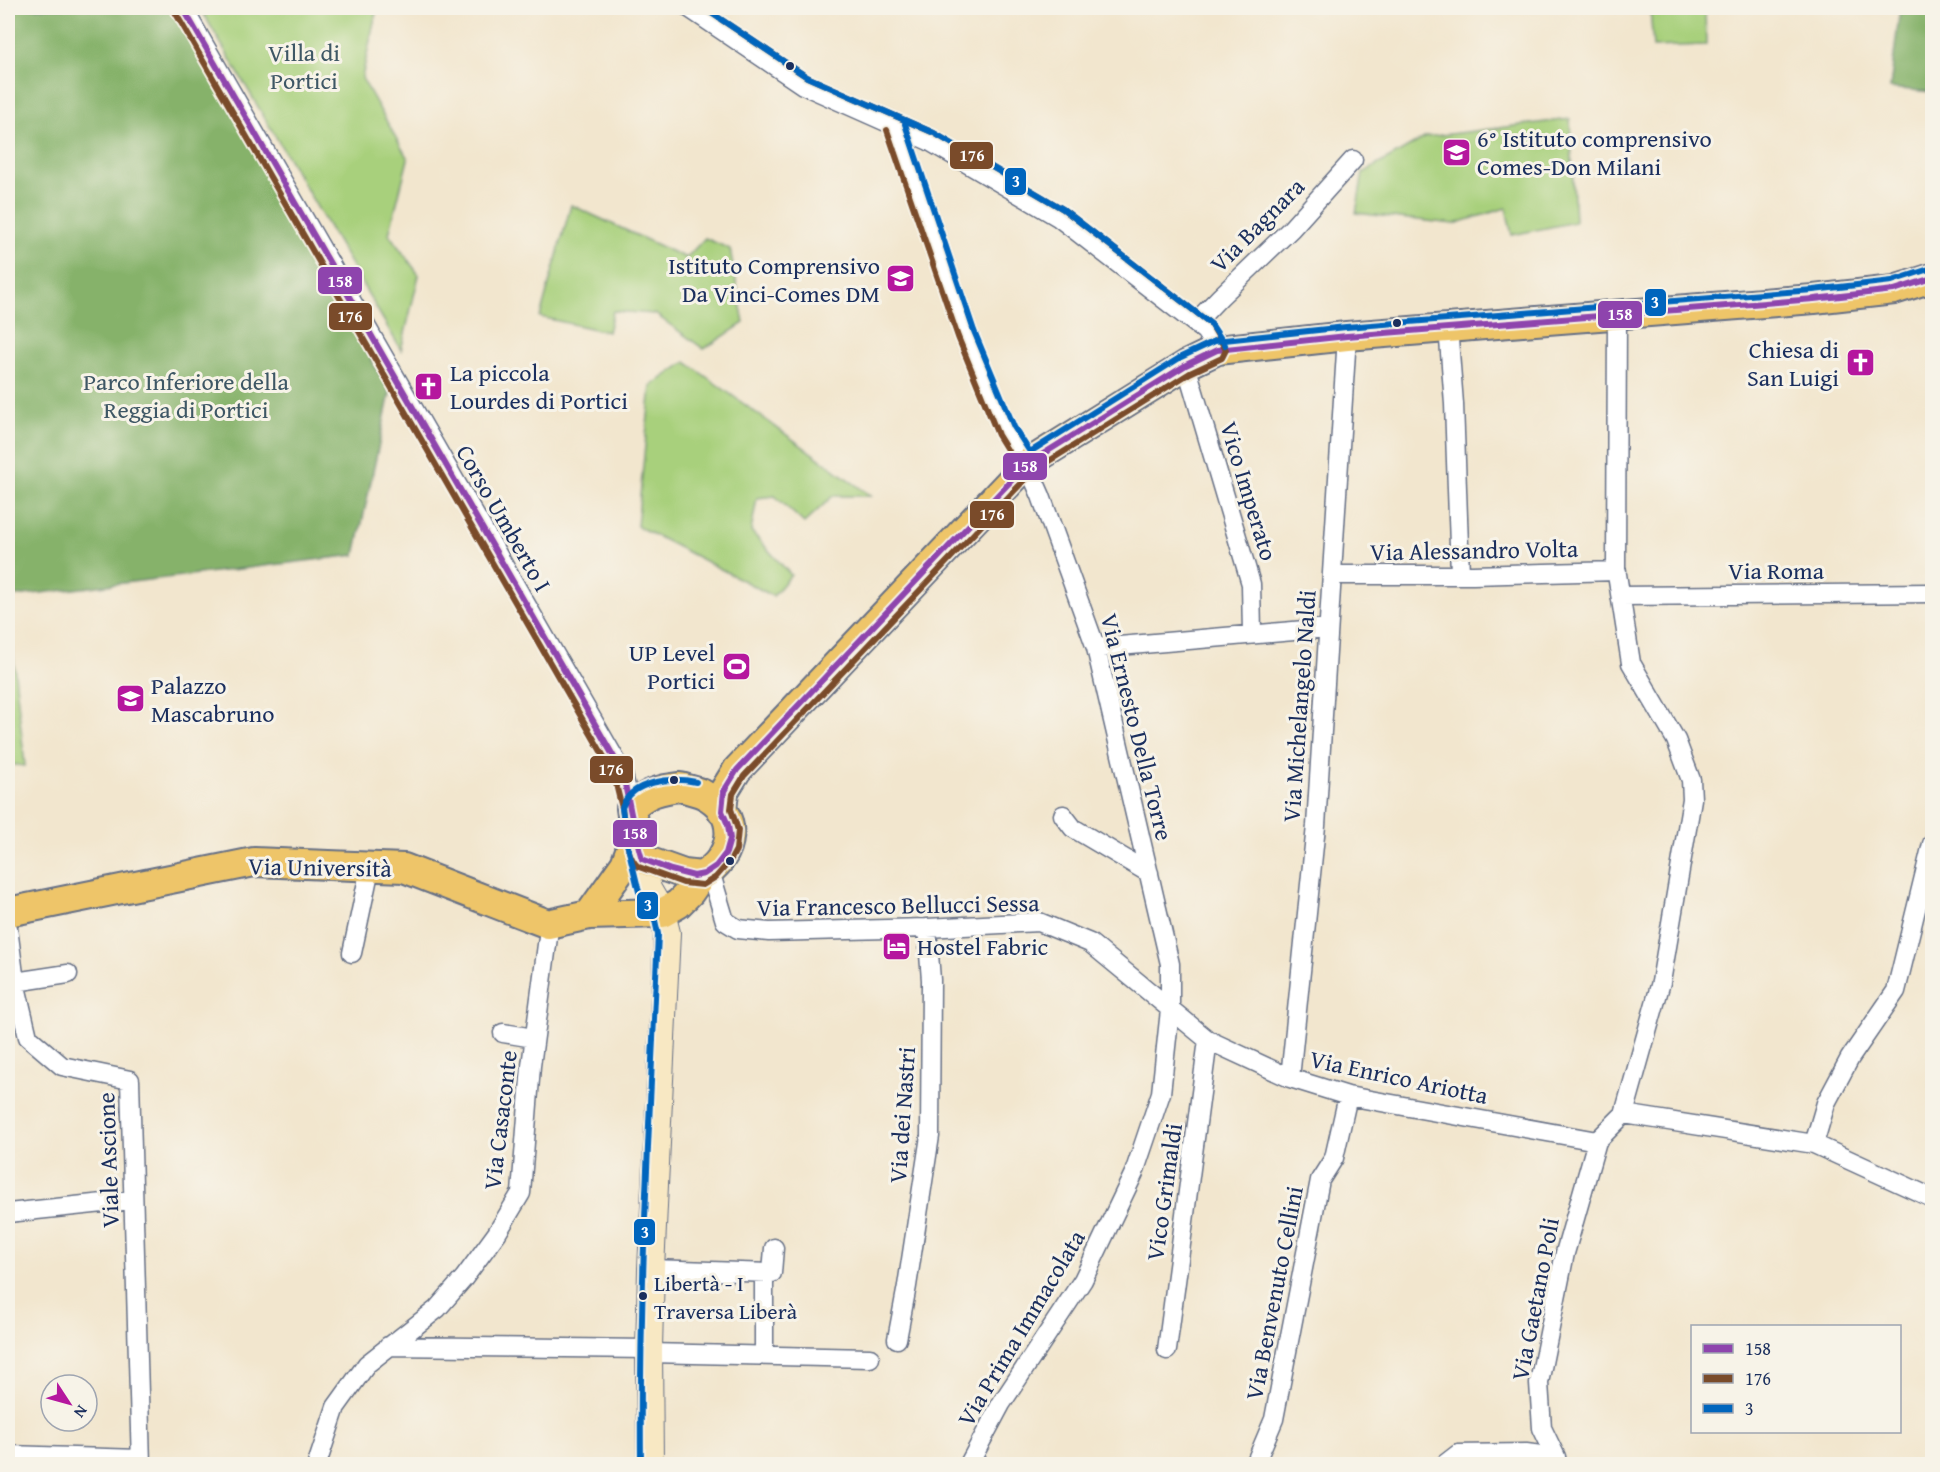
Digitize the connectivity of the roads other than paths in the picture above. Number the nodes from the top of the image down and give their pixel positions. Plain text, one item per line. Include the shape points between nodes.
1 (183, 8) edge
2 (689, 8) edge
3 (896, 127) junction
4 (1353, 160) dead end
5 (1932, 278) edge
6 (1617, 314) junction
7 (1195, 323) junction
8 (1448, 327) junction
9 (1347, 336) junction
10 (1216, 350) junction
11 (1186, 365) junction
12 (1027, 464) junction
13 (1617, 571) junction
14 (1460, 574) junction
15 (1332, 575) junction
16 (1932, 594) edge
17 (1621, 596) junction
18 (1328, 628) junction
19 (1252, 633) junction
20 (1096, 648) junction
21 (737, 770) junction
22 (694, 791) junction
23 (642, 800) junction
24 (722, 811) junction
25 (1063, 816) dead end
26 (1932, 844) edge
27 (638, 848) junction
28 (370, 868) junction
29 (706, 873) junction
30 (1149, 873) junction
31 (8, 912) edge
32 (662, 913) junction
33 (589, 915) junction
34 (548, 924) junction
35 (8, 928) edge
36 (927, 928) junction
37 (352, 953) dead end
38 (68, 974) dead end
39 (15, 982) junction
40 (1170, 1010) junction
41 (503, 1034) dead end
42 (534, 1038) junction
43 (1208, 1040) junction
44 (1290, 1078) junction
45 (1348, 1096) junction
46 (1624, 1114) junction
47 (1597, 1141) junction
48 (1814, 1144) junction
49 (1932, 1198) edge
50 (132, 1200) junction
51 (8, 1213) edge
52 (774, 1248) dead end
53 (651, 1269) junction
54 (764, 1273) junction
55 (897, 1339) dead end
56 (388, 1346) junction
57 (1167, 1350) dead end
58 (649, 1351) junction
59 (764, 1355) junction
60 (870, 1358) dead end
61 (8, 1455) edge
62 (1557, 1461) edge
63 (140, 1462) edge
64 (316, 1464) edge
65 (650, 1464) edge
66 (969, 1464) edge
67 (1255, 1464) edge
68 (1445, 1464) edge

1 - 23 street, Corso Umberto I
2 - 3 street via 803,85
3 - 7 street via 929,141 1058,217
3 - 12 street, Via Ernesto Della Torre via 966,334 1006,431
4 - 7 street, Via Bagnara via 1291,229
5 - 6 main road via 1894,290
6 - 8 main road
6 - 13 street
7 - 10 street
8 - 9 main road
8 - 14 street
9 - 10 main road
9 - 15 street, Via Michelangelo Naldi
10 - 11 main road
11 - 12 main road
11 - 19 street, Vico Imperato via 1251,584
12 - 20 street, Via Ernesto Della Torre
12 - 21 main road
13 - 14 street, Via Alessandro Volta
13 - 17 street
14 - 15 street, Via Alessandro Volta
15 - 18 street, Via Michelangelo Naldi
16 - 17 street, Via Roma
17 - 46 street via 1631,663 1676,740 1691,780 1692,799 1661,982
18 - 19 street
18 - 44 street, Via Michelangelo Naldi via 1316,826
19 - 20 street
20 - 30 street, Via Ernesto Della Torre
21 - 22 main road
21 - 24 main road via 724,791
22 - 23 main road via 660,789
22 - 24 main road
23 - 27 main road
24 - 29 main road via 728,821 729,845 721,861
25 - 30 street via 1073,828
26 - 48 street via 1896,991 1850,1058 1827,1103
27 - 29 main road via 684,874
27 - 32 street via 648,889
27 - 33 main road
28 - 31 main road, Via Università via 254,862
28 - 34 main road, Via Università via 404,868
28 - 37 street
29 - 32 main road via 678,904
29 - 36 street, Via Francesco Bellucci Sessa via 725,921 738,929 769,932
30 - 40 street, Via Ernesto Della Torre via 1170,964
32 - 33 main road
32 - 53 street via 667,933
33 - 34 main road
34 - 42 street, Via Casaconte
35 - 39 street, Viale Ascione
36 - 40 street, Via Francesco Bellucci Sessa via 1039,922 1090,943
36 - 55 street, Via dei Nastri via 931,980 930,1136
38 - 39 street
39 - 50 street, Viale Ascione via 28,1037 62,1066 130,1080
40 - 43 street, Via Enrico Ariotta
40 - 66 street, Via Prima Immacolata via 1161,1093 1134,1173 1083,1280 1001,1404
41 - 42 street
42 - 56 street, Via Casaconte via 521,1193 464,1278 437,1309
43 - 44 street, Via Enrico Ariotta
43 - 57 street, Vico Grimaldi
44 - 45 street, Via Enrico Ariotta
45 - 47 street, Via Enrico Ariotta
45 - 67 street, Via Benvenuto Cellini via 1334,1158 1320,1180 1274,1419
46 - 47 street
46 - 48 street
47 - 62 street, Via Gaetano Poli via 1565,1253 1539,1383 1542,1428
48 - 49 street
50 - 51 street
50 - 63 street, Viale Ascione
52 - 54 street via 772,1273
53 - 54 street
53 - 58 street
54 - 59 street
56 - 58 street
56 - 64 street, Via Casaconte via 367,1364 336,1407
58 - 59 street
58 - 65 street
59 - 60 street
61 - 63 street
62 - 68 street via 1526,1454 1458,1454

